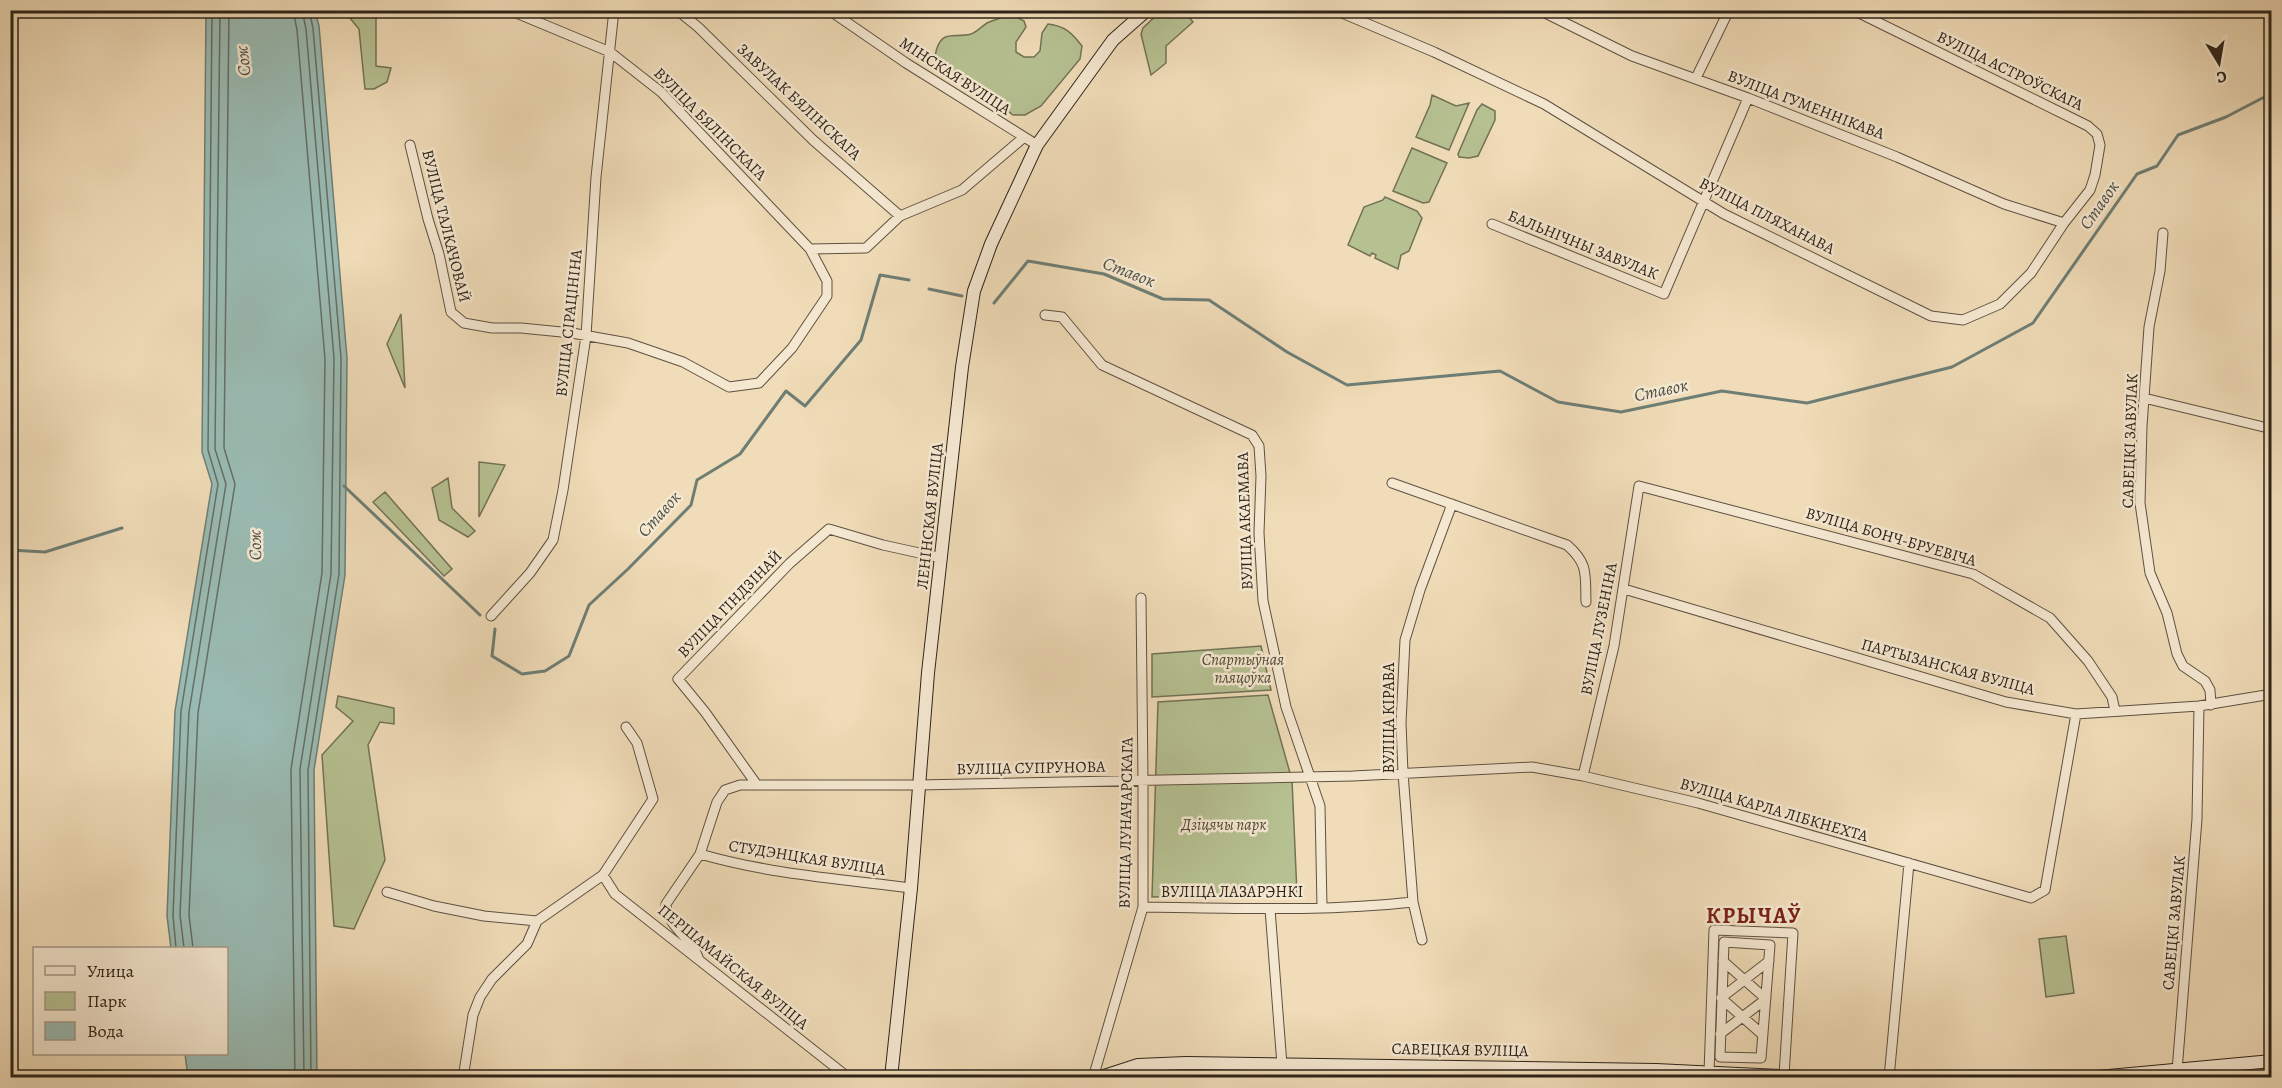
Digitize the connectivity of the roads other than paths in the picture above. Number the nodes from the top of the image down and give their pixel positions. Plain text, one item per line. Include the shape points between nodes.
1 (509, 10) edge
2 (614, 10) edge
3 (677, 10) edge
4 (829, 10) edge
5 (1147, 10) edge
6 (1335, 10) edge
7 (1539, 10) edge
8 (1729, 10) edge
9 (1853, 10) edge
10 (610, 52) junction
11 (1696, 78) junction
12 (1748, 98) junction
13 (2088, 126) joint
14 (1023, 138) junction
15 (410, 145) dead end
16 (1037, 145) junction
17 (1704, 202) junction
18 (900, 216) junction
19 (2064, 223) junction
20 (1492, 224) dead end
21 (2163, 232) dead end
22 (810, 249) junction
23 (827, 296) joint
24 (1045, 315) dead end
25 (586, 336) junction
26 (2144, 398) junction
27 (2271, 429) edge
28 (1392, 483) dead end
29 (1639, 486) joint
30 (1452, 504) junction
31 (942, 558) junction
32 (1624, 589) junction
33 (1141, 598) dead end
34 (1586, 602) dead end
35 (491, 616) dead end
36 (2271, 694) edge
37 (2211, 705) junction
38 (2199, 706) junction
39 (2115, 711) junction
40 (2076, 714) junction
41 (626, 728) dead end
42 (1403, 773) junction
43 (1310, 775) junction
44 (1583, 776) junction
45 (1143, 780) junction
46 (757, 785) junction
47 (918, 785) junction
48 (700, 854) junction
49 (1910, 863) junction
50 (603, 875) junction
51 (911, 888) junction
52 (387, 892) dead end
53 (1413, 902) junction
54 (1143, 907) junction
55 (1322, 907) junction
56 (1270, 909) junction
57 (537, 921) junction
58 (1422, 940) dead end
59 (698, 957) junction
60 (1723, 961) junction
61 (1769, 961) junction
62 (1744, 980) junction
63 (1721, 998) junction
64 (1766, 999) junction
65 (1743, 1017) junction
66 (1720, 1034) junction
67 (1763, 1035) junction
68 (2271, 1061) edge
69 (1282, 1063) junction
70 (2177, 1071) junction
71 (1709, 1073) junction
72 (1629, 1074) edge
73 (1787, 1076) edge
74 (463, 1077) edge
75 (849, 1077) edge
76 (891, 1077) edge
77 (1093, 1077) edge
78 (1098, 1077) edge
79 (1283, 1077) edge
80 (1824, 1077) edge
81 (1889, 1077) edge
82 (2087, 1077) edge

1 - 10 street, ВУЛІЦА БЯЛІНСКАГА
2 - 10 street, ВУЛІЦА СІРАЦІНІНА
3 - 18 street, ЗАВУЛАК БЯЛІНСКАГА via 813,140
4 - 14 street, МІНСКАЯ ВУЛІЦА
5 - 16 main road, ЛЕНІНСКАЯ ВУЛІЦА via 1113,40
6 - 17 street, ВУЛІЦА ПЛЯХАНАВА via 1544,104
7 - 11 street, ВУЛІЦА ГУМЕННІКАВА via 1632,56
8 - 11 street
9 - 13 street, ВУЛІЦА АСТРОЎСКАГА
10 - 22 street, ВУЛІЦА БЯЛІНСКАГА via 661,92
10 - 25 street, ВУЛІЦА СІРАЦІНІНА via 596,177
11 - 12 street, ВУЛІЦА ГУМЕННІКАВА
12 - 17 street, БАЛЬНІЧНЫ ЗАВУЛАК
12 - 19 street, ВУЛІЦА ГУМЕННІКАВА via 2004,204
13 - 19 street, ВУЛІЦА ПЛЯХАНАВА via 2097,134 2100,145 2095,175 2090,190
14 - 16 street, МІНСКАЯ ВУЛІЦА
14 - 18 street via 962,190
15 - 25 street, ВУЛІЦА ТАЛКАЧОВАЙ via 452,312 464,323
16 - 31 main road, ЛЕНІНСКАЯ ВУЛІЦА via 1000,223 974,291
17 - 19 street, ВУЛІЦА ПЛЯХАНАВА via 1931,316 1963,320 2000,303 2031,273
17 - 20 street, БАЛЬНІЧНЫ ЗАВУЛАК via 1664,294
18 - 22 street via 866,248
21 - 26 street, САВЕЦКІ ЗАВУЛАК via 2149,327
22 - 23 street, ВУЛІЦА БЯЛІНСКАГА via 827,281
23 - 25 street, ВУЛІЦА ТАЛКАЧОВАЙ via 792,348 759,383 729,387 659,352
24 - 43 street, ВУЛІЦА АКАЕМАВА via 1062,316 1101,365 1252,435 1259,446 1263,601 1286,707
25 - 35 street, ВУЛІЦА СІРАЦІНІНА via 553,540 530,573
26 - 27 street
26 - 37 street, САВЕЦКІ ЗАВУЛАК via 2140,503 2150,573 2167,613 2177,654 2183,666 2205,681
28 - 30 street
29 - 32 street, ВУЛІЦА ЛУЗЕНІНА
29 - 39 street, ВУЛІЦА БОНЧ-БРУЕВІЧА via 1973,574 2050,618 2088,661 2112,697
30 - 34 street via 1567,545 1585,567
30 - 42 street, ВУЛІЦА КІРАВА via 1405,640
31 - 46 street, ВУЛІЦА ГІНДЗІНАЙ via 829,529 790,563 678,679
31 - 47 main road, ЛЕНІНСКАЯ ВУЛІЦА
32 - 40 street, ПАРТЫЗАНСКАЯ ВУЛІЦА via 2006,702
32 - 44 street, ВУЛІЦА ЛУЗЕНІНА
33 - 45 street, ВУЛІЦА ЛУНАЧАРСКАГА
36 - 37 street, ПАРТЫЗАНСКАЯ ВУЛІЦА
37 - 38 street, ПАРТЫЗАНСКАЯ ВУЛІЦА
38 - 39 street, ПАРТЫЗАНСКАЯ ВУЛІЦА
38 - 70 street, САВЕЦКІ ЗАВУЛАК via 2197,819
39 - 40 street, ПАРТЫЗАНСКАЯ ВУЛІЦА
40 - 49 street, ВУЛІЦА КАРЛА ЛІБКНЕХТА via 2045,890 2031,898
41 - 50 street via 637,743 653,799
42 - 43 street, ВУЛІЦА КАРЛА ЛІБКНЕХТА
42 - 44 street, ВУЛІЦА КАРЛА ЛІБКНЕХТА via 1532,766
42 - 53 street, ВУЛІЦА КІРАВА
43 - 45 street, ВУЛІЦА СУПРУНОВА
43 - 55 street, ВУЛІЦА АКАЕМАВА via 1320,806
44 - 49 street, ВУЛІЦА КАРЛА ЛІБКНЕХТА via 1698,803
45 - 47 street, ВУЛІЦА СУПРУНОВА
45 - 54 street, ВУЛІЦА ЛУНАЧАРСКАГА
46 - 47 street, ВУЛІЦА СУПРУНОВА
46 - 48 street via 725,790 717,802
47 - 51 main road, ЛЕНІНСКАЯ ВУЛІЦА
48 - 51 street, СТУДЭНЦКАЯ ВУЛІЦА via 813,877
48 - 59 street via 666,904 670,921 693,945
49 - 81 street
50 - 57 street
50 - 59 street, ПЕРШАМАЙСКАЯ ВУЛІЦА via 615,894
51 - 76 main road, ЛЕНІНСКАЯ ВУЛІЦА
52 - 57 street via 473,914
53 - 55 street, ВУЛІЦА ЛАЗАРЭНКІ
53 - 58 street, ВУЛІЦА КІРАВА
54 - 56 street, ВУЛІЦА ЛАЗАРЭНКІ
54 - 77 street, ВУЛІЦА ЛУНАЧАРСКАГА
55 - 56 street, ВУЛІЦА ЛАЗАРЭНКІ
56 - 69 street
57 - 74 street via 526,944 480,997 473,1014
59 - 75 street, ПЕРШАМАЙСКАЯ ВУЛІЦА
60 - 61 street via 1724,942 1770,945
60 - 62 street
60 - 63 street
61 - 62 street
61 - 64 street
62 - 63 street
62 - 64 street
63 - 65 street
63 - 66 street
64 - 65 street
64 - 67 street
65 - 66 street
65 - 67 street
66 - 67 street via 1720,1057 1761,1058
68 - 70 main road
69 - 72 main road, САВЕЦКАЯ ВУЛІЦА
69 - 78 main road, САВЕЦКАЯ ВУЛІЦА via 1138,1065
69 - 79 street
70 - 82 main road
71 - 72 main road, САВЕЦКАЯ ВУЛІЦА
71 - 73 main road, САВЕЦКАЯ ВУЛІЦА
71 - 73 street via 1714,930 1793,933
73 - 80 main road, САВЕЦКАЯ ВУЛІЦА

